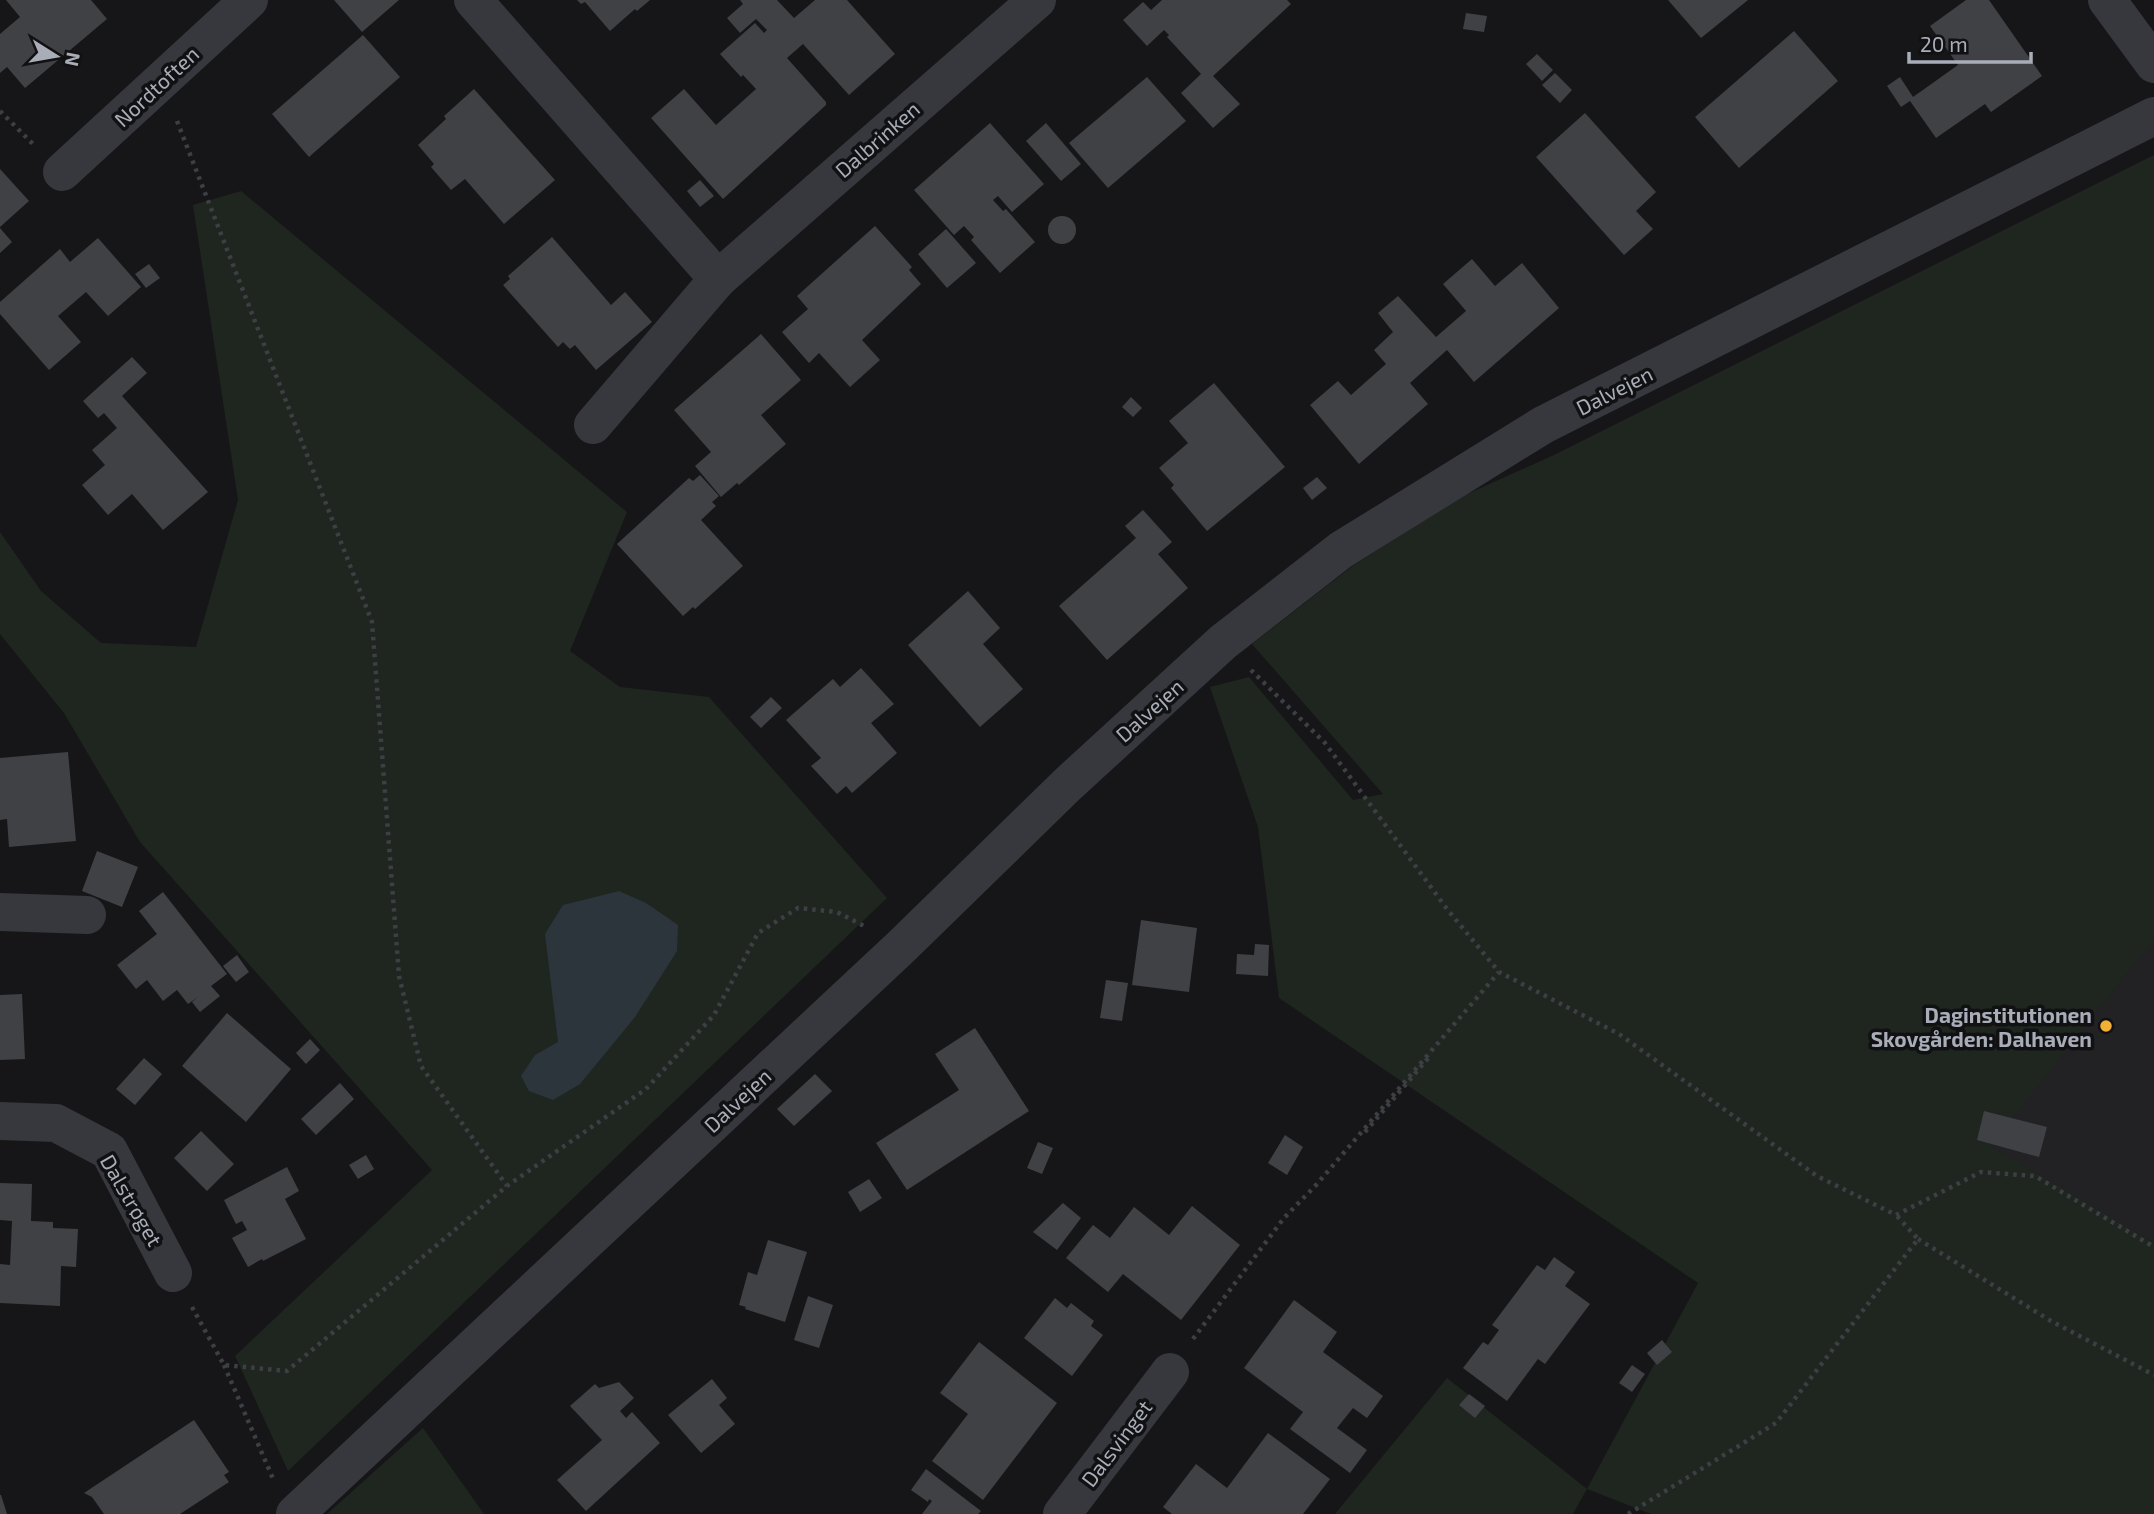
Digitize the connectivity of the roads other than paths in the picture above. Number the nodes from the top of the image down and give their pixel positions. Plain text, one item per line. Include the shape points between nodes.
1 (249, 0) edge
2 (473, 0) edge
3 (1037, 0) edge
4 (2107, 0) edge
5 (2154, 64) edge
6 (2154, 116) edge
7 (62, 172) dead end
8 (718, 279) junction
9 (593, 425) dead end
10 (0, 912) edge
11 (88, 915) dead end
12 (0, 1121) edge
13 (173, 1273) road end
14 (1170, 1372) road end
15 (286, 1502) edge
16 (1062, 1514) edge

1 - 7 street, Nordtoften
2 - 8 street
3 - 8 street, Dalbrinken
4 - 5 street
6 - 15 street, Dalvejen via 1544,425 1340,550 1223,642 902,946
8 - 9 street, Dalbrinken
10 - 11 street
12 - 13 street, Dalstrøget via 56,1123 109,1151
14 - 16 street, Dalsvinget

